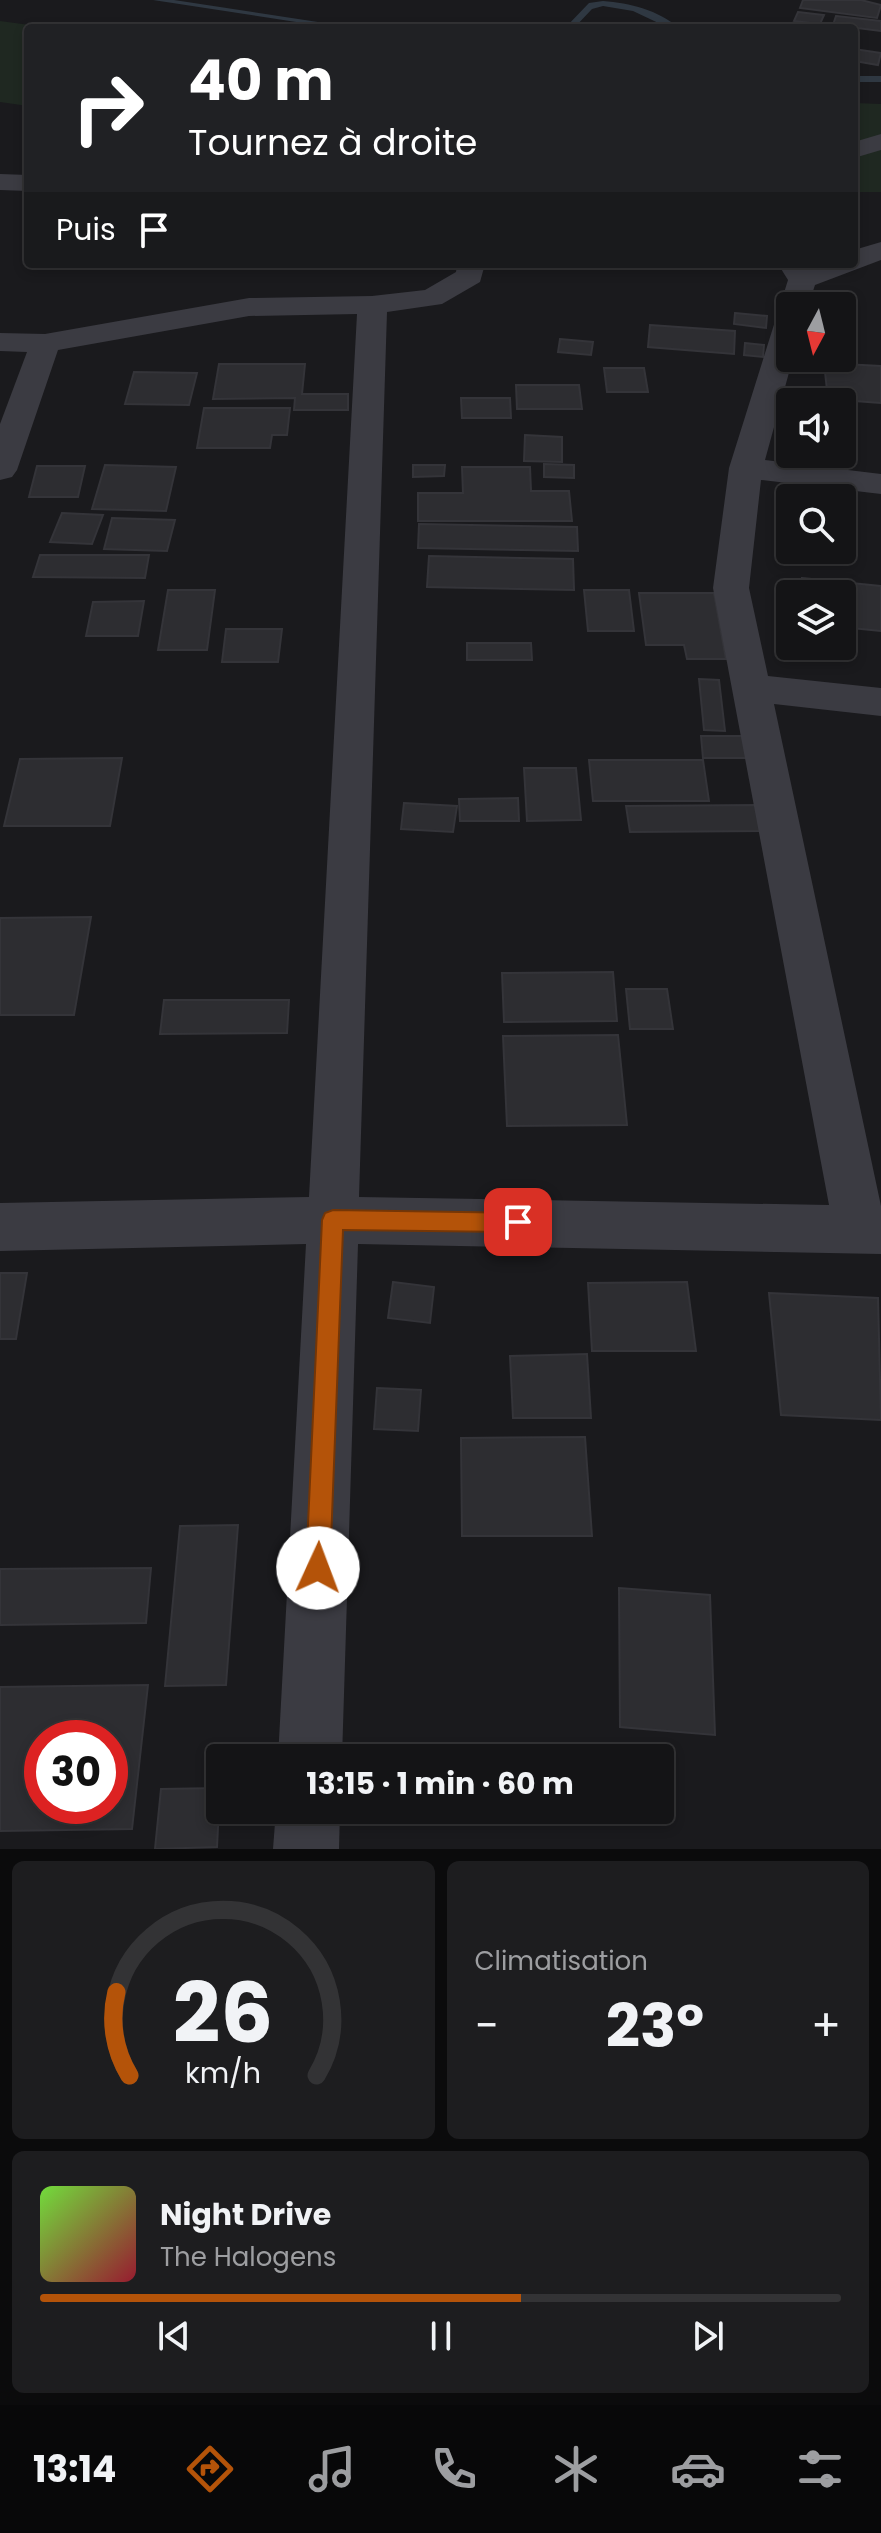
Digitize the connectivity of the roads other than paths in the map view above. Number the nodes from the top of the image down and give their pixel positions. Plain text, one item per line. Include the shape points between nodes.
1 (881, 142) edge
2 (858, 149) edge
3 (0, 182) edge
4 (24, 183) edge
5 (881, 250) edge
6 (858, 259) edge
7 (471, 268) edge
8 (834, 268) edge
9 (796, 283) edge
10 (372, 305) junction
11 (0, 342) edge
12 (45, 343) junction
13 (776, 362) edge
14 (746, 468) junction
15 (0, 470) edge
16 (881, 484) edge
17 (751, 688) junction
18 (881, 702) edge
19 (333, 1220) junction
20 (0, 1227) edge
21 (870, 1229) edge
22 (311, 1744) edge
23 (307, 1824) edge
24 (306, 1849) edge

1 - 2 street
3 - 4 street
5 - 6 street
7 - 10 street via 470,276 432,298
8 - 9 street
10 - 12 street via 249,307
10 - 19 street
11 - 12 street
12 - 15 street
13 - 14 street
14 - 16 street
14 - 17 street via 731,588
17 - 18 street
17 - 21 street
19 - 20 street
19 - 21 street
19 - 22 street
23 - 24 street

